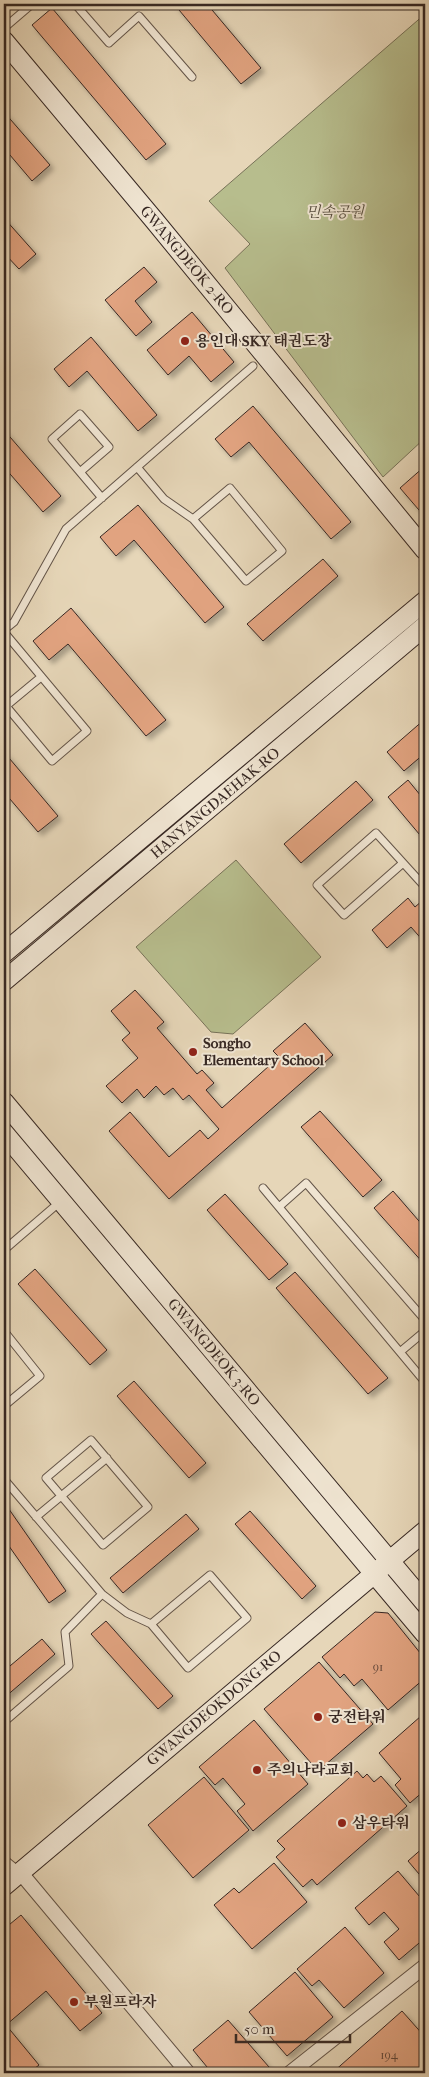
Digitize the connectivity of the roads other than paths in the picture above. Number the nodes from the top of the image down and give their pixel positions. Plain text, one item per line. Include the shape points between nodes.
1 (32, 4) edge
2 (75, 4) edge
3 (4, 28) edge
4 (4, 41) edge
5 (192, 77) dead end
6 (253, 366) dead end
7 (137, 467) junction
8 (80, 472) junction
9 (102, 498) junction
10 (193, 519) junction
11 (425, 550) edge
12 (425, 601) edge
13 (425, 626) edge
14 (4, 631) edge
15 (41, 676) junction
16 (403, 863) junction
17 (425, 887) edge
18 (4, 953) edge
19 (4, 981) edge
20 (4, 1102) edge
21 (4, 1133) edge
22 (263, 1188) dead end
23 (61, 1201) junction
24 (279, 1207) junction
25 (4, 1250) edge
26 (425, 1320) edge
27 (425, 1330) edge
28 (4, 1334) edge
29 (400, 1352) junction
30 (425, 1382) edge
31 (4, 1406) edge
32 (107, 1458) junction
33 (4, 1479) edge
34 (62, 1496) junction
35 (36, 1517) junction
36 (425, 1531) edge
37 (390, 1560) junction
38 (374, 1573) junction
39 (102, 1594) junction
40 (425, 1602) edge
41 (151, 1624) junction
42 (425, 1634) edge
43 (4, 1722) edge
44 (4, 1860) edge
45 (20, 1872) junction
46 (4, 1886) edge
47 (425, 1966) edge
48 (188, 2073) edge
49 (290, 2073) edge

1 - 3 lane
2 - 5 lane via 109,43 139,16
4 - 11 street, GWANGDEOK 2-RO
6 - 7 lane
7 - 9 lane
7 - 10 lane via 164,499
8 - 8 lane via 52,439 80,414 108,447
8 - 9 lane
9 - 14 lane via 66,529 14,622
10 - 10 lane via 246,581 282,551 230,488
12 - 18 street, HANYANGDAEHAK-RO
13 - 19 street, HANYANGDAEHAK-RO
14 - 15 lane
15 - 15 lane via 6,706 52,761 87,730
16 - 16 lane via 344,916 317,885 376,833
16 - 17 lane
20 - 37 street, GWANGDEOK 3-RO
21 - 23 street, GWANGDEOK 3-RO
22 - 24 lane
23 - 25 lane
23 - 38 street, GWANGDEOK 3-RO
24 - 26 lane via 306,1183
24 - 29 lane
27 - 29 lane
28 - 31 lane via 40,1376
29 - 30 lane
32 - 34 lane
32 - 34 lane via 91,1440 46,1478
32 - 34 lane via 148,1507 103,1545
33 - 35 lane
34 - 35 lane
35 - 39 lane
36 - 37 street, GWANGDEOKDONG-RO
37 - 38 street, GWANGDEOKDONG-RO
37 - 40 street, GWANGDEOK 3-RO
38 - 42 street, GWANGDEOK 3-RO
38 - 45 street, GWANGDEOKDONG-RO
39 - 41 lane via 127,1613
39 - 43 lane via 65,1632 69,1666
41 - 41 lane via 188,1668 247,1618 210,1575
44 - 45 lane
45 - 46 street, GWANGDEOKDONG-RO
45 - 48 street
47 - 49 street

